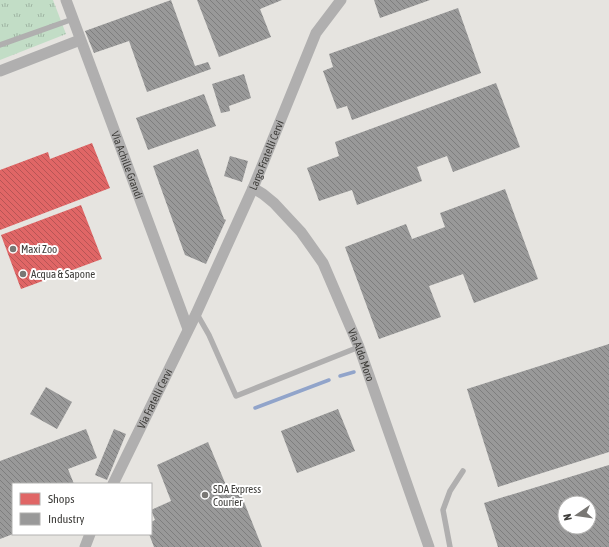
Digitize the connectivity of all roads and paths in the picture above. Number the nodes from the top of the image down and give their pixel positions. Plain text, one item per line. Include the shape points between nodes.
1 (66, 0) edge
2 (341, 0) edge
3 (73, 19) junction
4 (80, 40) junction
5 (0, 45) edge
6 (0, 71) edge
7 (253, 188) junction
8 (196, 314) junction
9 (188, 329) junction
10 (359, 348) junction
11 (463, 471) dead end
12 (113, 483) edge
13 (90, 535) edge
14 (85, 547) edge
15 (429, 547) edge
16 (450, 547) edge

1 - 3 street, Via Achille Grandi
2 - 7 street, Largo Fratelli Cervi via 316,33
3 - 4 street, Via Achille Grandi
3 - 5 lane
4 - 6 street
4 - 9 street, Via Achille Grandi
7 - 8 street, Largo Fratelli Cervi
7 - 10 street, Via Aldo Moro via 274,204 312,246 323,263
8 - 9 street, Via Fratelli Cervi
8 - 10 lane via 209,335 236,396
9 - 12 street, Via Fratelli Cervi
10 - 15 street, Via Aldo Moro
11 - 16 lane via 450,491 443,510
13 - 14 street

